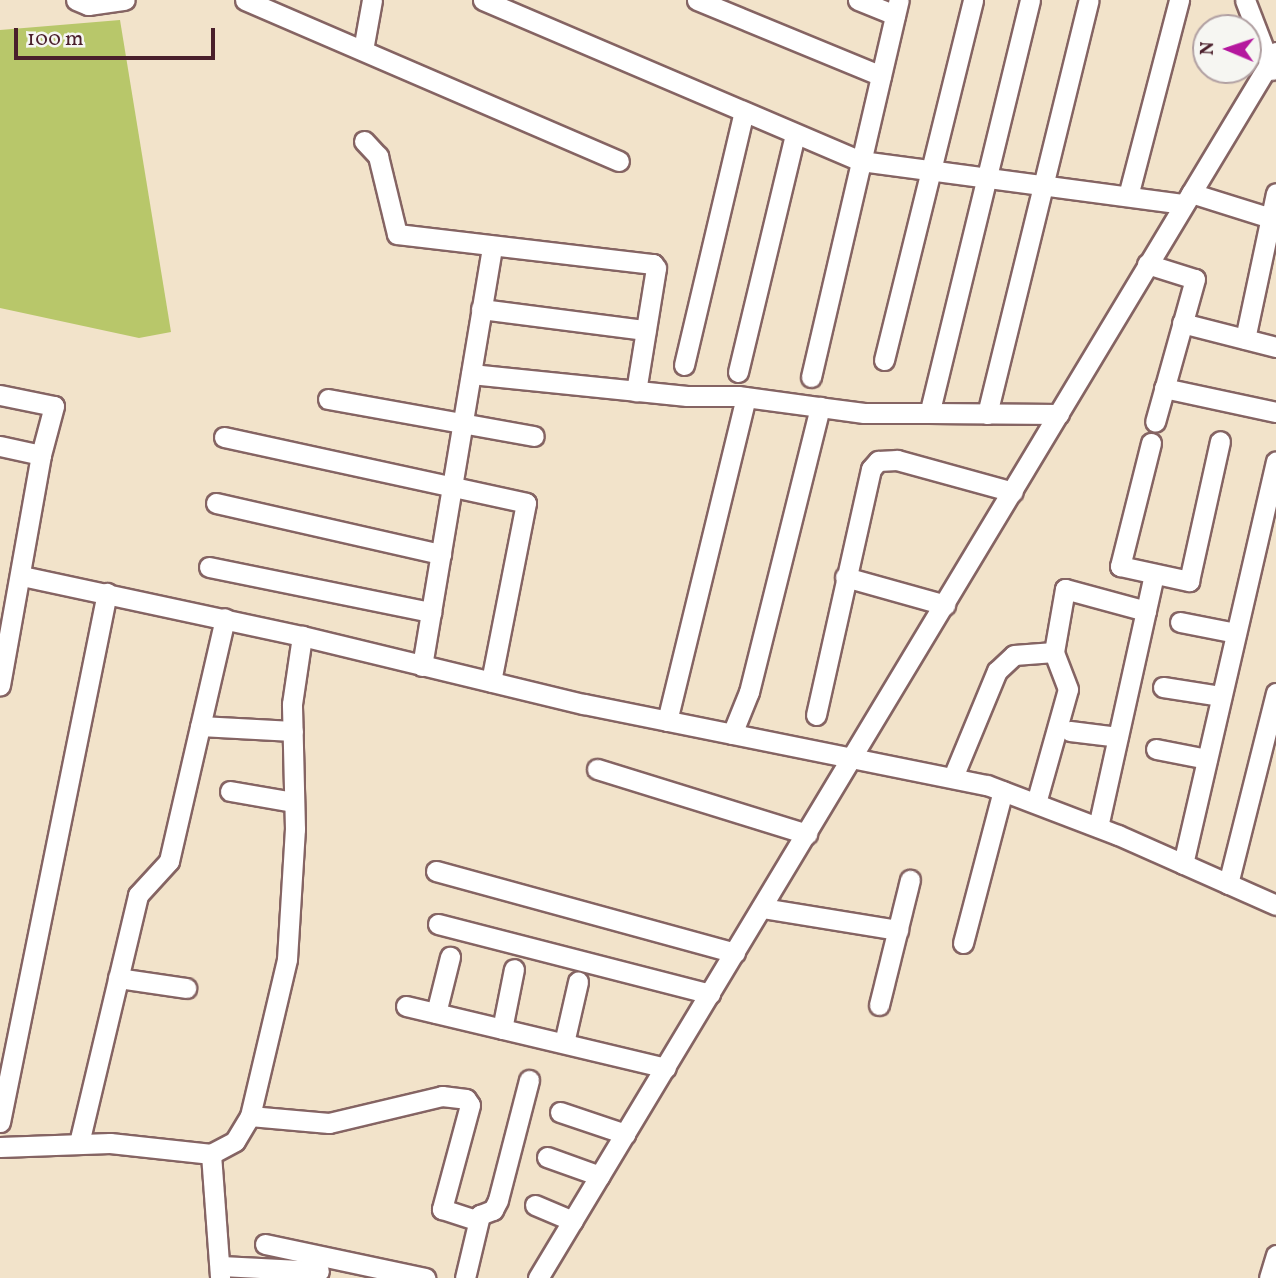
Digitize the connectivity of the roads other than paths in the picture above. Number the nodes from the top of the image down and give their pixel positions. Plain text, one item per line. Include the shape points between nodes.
1 (76, 0) edge
2 (125, 0) edge
3 (245, 0) edge
4 (372, 0) edge
5 (482, 0) edge
6 (696, 0) edge
7 (858, 0) edge
8 (973, 0) edge
9 (1030, 0) edge
10 (1089, 0) edge
11 (1179, 0) edge
12 (1245, 0) edge
13 (507, 5) edge
14 (897, 8) edge
15 (363, 50) junction
16 (1273, 64) edge
17 (881, 76) junction
18 (744, 112) junction
19 (796, 134) junction
20 (364, 141) dead end
21 (861, 161) junction
22 (620, 162) dead end
23 (931, 170) junction
24 (986, 177) junction
25 (1044, 185) junction
26 (1276, 193) edge
27 (1128, 196) junction
28 (1188, 199) junction
29 (1271, 218) junction
30 (492, 246) junction
31 (1147, 264) junction
32 (481, 309) junction
33 (1182, 323) junction
34 (646, 330) junction
35 (1245, 339) junction
36 (1276, 347) edge
37 (884, 360) dead end
38 (684, 365) dead end
39 (738, 372) dead end
40 (471, 374) junction
41 (811, 377) dead end
42 (1164, 388) junction
43 (636, 391) junction
44 (0, 395) edge
45 (746, 397) junction
46 (328, 399) dead end
47 (820, 407) junction
48 (1276, 412) edge
49 (929, 413) junction
50 (987, 414) junction
51 (1059, 414) junction
52 (1155, 422) dead end
53 (463, 424) junction
54 (534, 436) dead end
55 (224, 437) dead end
56 (1220, 441) dead end
57 (1151, 443) dead end
58 (0, 446) edge
59 (41, 455) junction
60 (1276, 462) edge
61 (452, 489) junction
62 (1013, 492) junction
63 (216, 503) dead end
64 (441, 554) junction
65 (209, 567) dead end
66 (1154, 574) junction
67 (22, 576) junction
68 (845, 578) junction
69 (107, 593) junction
70 (944, 605) junction
71 (1146, 611) junction
72 (431, 612) junction
73 (225, 618) junction
74 (1180, 622) dead end
75 (1236, 633) junction
76 (302, 636) junction
77 (1054, 652) junction
78 (422, 666) junction
79 (491, 682) junction
80 (0, 685) edge
81 (1163, 687) dead end
82 (1276, 693) edge
83 (1221, 696) junction
84 (816, 715) dead end
85 (667, 721) junction
86 (200, 726) junction
87 (1272, 728) edge
88 (293, 731) junction
89 (1070, 731) dead end
90 (732, 734) junction
91 (1118, 737) junction
92 (1156, 749) dead end
93 (855, 755) junction
94 (1207, 759) junction
95 (597, 769) dead end
96 (953, 777) junction
97 (230, 791) dead end
98 (1003, 791) junction
99 (294, 802) junction
100 (1036, 803) junction
101 (1098, 827) junction
102 (807, 834) junction
103 (1183, 864) junction
104 (436, 871) dead end
105 (910, 880) dead end
106 (1228, 884) junction
107 (1275, 900) edge
108 (762, 908) junction
109 (438, 924) dead end
110 (898, 930) junction
111 (963, 943) dead end
112 (735, 953) junction
113 (450, 957) dead end
114 (514, 969) dead end
115 (118, 978) junction
116 (578, 982) dead end
117 (186, 988) dead end
118 (710, 993) junction
119 (879, 1005) dead end
120 (406, 1006) dead end
121 (436, 1013) junction
122 (502, 1029) junction
123 (564, 1044) junction
124 (666, 1068) junction
125 (529, 1080) dead end
126 (560, 1112) dead end
127 (250, 1116) junction
128 (0, 1122) edge
129 (625, 1135) junction
130 (79, 1143) junction
131 (0, 1147) edge
132 (211, 1154) junction
133 (547, 1157) dead end
134 (600, 1176) junction
135 (535, 1205) dead end
136 (478, 1221) junction
137 (573, 1221) junction
138 (265, 1244) dead end
139 (1276, 1255) edge
140 (319, 1271) dead end
141 (220, 1272) edge
142 (425, 1278) edge
143 (465, 1278) edge
144 (538, 1278) edge
145 (1269, 1278) edge

1 - 2 street via 88,5
3 - 15 street
4 - 15 street
5 - 13 street
6 - 17 street
7 - 14 street
8 - 23 street
9 - 24 street
10 - 25 street
11 - 27 street
12 - 16 street
13 - 18 street
14 - 17 street
15 - 22 street
16 - 28 street
17 - 21 street
18 - 19 street
18 - 38 street
19 - 21 street
19 - 39 street
20 - 30 street via 378,156 397,234
21 - 23 street
21 - 41 street
23 - 24 street
23 - 37 street
24 - 25 street
24 - 49 street
25 - 27 street
25 - 50 street
26 - 29 street
27 - 28 street
28 - 29 street
28 - 31 street
29 - 35 street
30 - 32 street
30 - 34 street via 648,260 656,268
31 - 33 street via 1195,279
31 - 51 street
32 - 34 street
32 - 40 street
33 - 35 street
33 - 42 street
34 - 43 street
35 - 36 street
40 - 43 street
40 - 53 street
42 - 48 street
42 - 52 street
43 - 45 street
44 - 59 street via 54,406
45 - 47 street
45 - 85 street
46 - 53 street
47 - 49 street
47 - 90 street via 749,692
49 - 50 street
50 - 51 street
51 - 62 street
53 - 54 street
53 - 61 street
55 - 61 street
56 - 66 street via 1189,581
57 - 66 street via 1120,566
58 - 59 street
59 - 67 street
60 - 75 street
61 - 64 street
61 - 79 street via 526,503
62 - 68 street via 897,460 878,461 871,469
62 - 70 street
63 - 64 street
64 - 72 street
65 - 72 street
66 - 71 street
67 - 69 street
67 - 80 street
68 - 70 street
68 - 84 street
69 - 73 street
69 - 128 street
70 - 93 street
71 - 77 street via 1065,589
71 - 91 street
72 - 78 street
73 - 76 street
73 - 86 street
74 - 75 street
75 - 83 street
76 - 78 street
76 - 88 street
77 - 96 street via 1014,655 997,671
77 - 100 street via 1068,689
78 - 79 street
79 - 85 street
81 - 83 street
82 - 87 street
83 - 94 street
85 - 90 street
86 - 88 street
86 - 115 street via 169,861 138,895
87 - 106 street
88 - 99 street
89 - 91 street
90 - 93 street
91 - 101 street
92 - 94 street
93 - 96 street
93 - 102 street
94 - 103 street
95 - 102 street
96 - 98 street
97 - 99 street
98 - 100 street
98 - 111 street
99 - 127 street via 288,959
100 - 101 street
101 - 103 street
102 - 108 street
103 - 106 street
104 - 112 street
105 - 110 street
106 - 107 street
108 - 110 street
108 - 112 street
109 - 118 street
110 - 119 street
112 - 118 street
113 - 121 street
114 - 122 street
115 - 117 street
115 - 130 street
116 - 123 street
118 - 124 street
120 - 121 street
121 - 122 street
122 - 123 street
123 - 124 street
124 - 129 street
125 - 136 street via 496,1206
126 - 129 street
127 - 132 street via 235,1141
127 - 136 street via 330,1123 442,1096 466,1099 470,1105 442,1209
129 - 134 street
130 - 131 street
130 - 132 street
132 - 141 street
133 - 134 street
134 - 137 street
135 - 137 street
136 - 143 street
137 - 144 street
138 - 142 street
139 - 145 street
140 - 141 street

